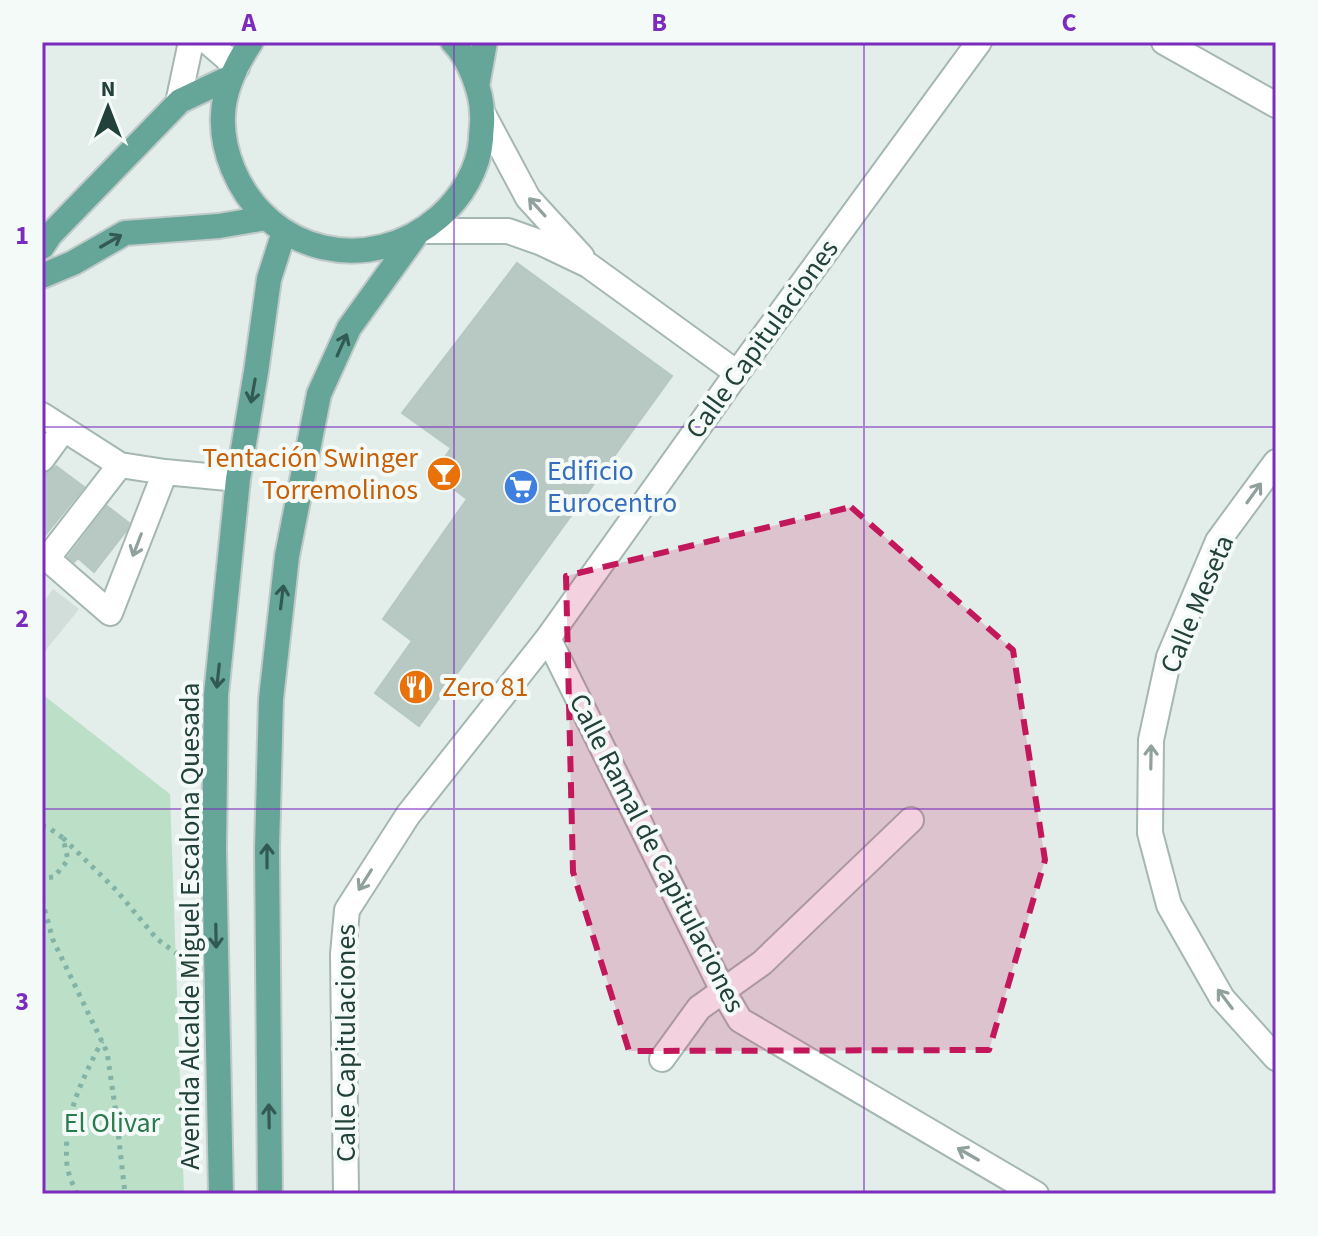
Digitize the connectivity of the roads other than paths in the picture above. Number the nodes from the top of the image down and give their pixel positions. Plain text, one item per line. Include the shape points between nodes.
1 (191, 42) edge
2 (208, 42) edge
3 (251, 42) edge
4 (453, 42) edge
5 (485, 42) edge
6 (979, 42) edge
7 (1164, 42) edge
8 (234, 72) junction
9 (477, 86) junction
10 (178, 103) junction
11 (1276, 105) edge
12 (482, 112) junction
13 (275, 225) junction
14 (420, 233) junction
15 (42, 247) edge
16 (588, 265) junction
17 (42, 276) edge
18 (737, 373) junction
19 (42, 415) edge
20 (64, 429) junction
21 (42, 459) edge
22 (1276, 462) edge
23 (120, 465) junction
24 (165, 472) junction
25 (238, 479) junction
26 (45, 557) edge
27 (548, 638) junction
28 (911, 820) dead end
29 (723, 991) junction
30 (1276, 1058) edge
31 (662, 1059) dead end
32 (221, 1194) edge
33 (270, 1194) edge
34 (346, 1194) edge
35 (1036, 1194) edge

1 - 10 street
2 - 8 street
3 - 8 main road
4 - 9 main road
5 - 9 main road
6 - 18 street, Calle Capitulaciones
7 - 11 street
8 - 10 main road
8 - 13 main road via 223,115 227,153 241,188
9 - 12 main road
10 - 15 main road
12 - 14 main road via 480,147 469,180 450,208
16 -> 12 street via 528,198
13 - 14 main road via 316,247 350,252 385,248
17 -> 13 main road via 125,233
13 -> 25 main road, Avenida Alcalde Miguel Escalona Quesada
14 - 16 street via 508,231
33 -> 14 main road via 270,714 287,556 319,394 349,328
16 - 18 street
18 - 27 street, Calle Capitulaciones
19 - 20 street
20 - 21 street
20 - 23 street
30 -> 22 street, Calle Meseta via 1222,998 1169,905 1150,833 1151,740 1169,657 1218,541
23 - 24 street
23 - 26 street
24 - 25 street
24 -> 26 street via 110,613
25 -> 32 main road, Avenida Alcalde Miguel Escalona Quesada via 216,695
27 - 29 street, Calle Ramal de Capitulaciones
27 -> 34 street, Calle Capitulaciones via 408,815 347,910
28 - 29 street via 762,963
29 - 31 street via 699,1008
35 -> 29 street, Calle Ramal de Capitulaciones via 740,1020

